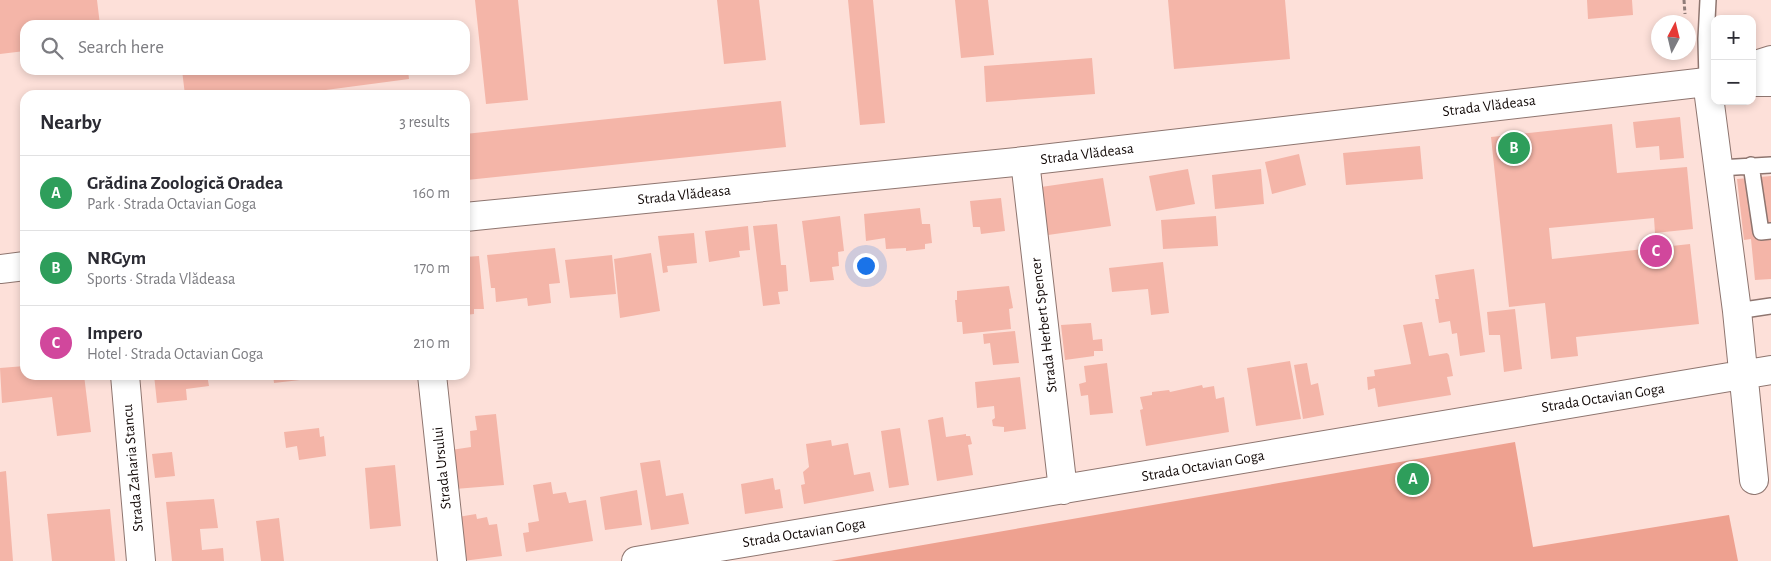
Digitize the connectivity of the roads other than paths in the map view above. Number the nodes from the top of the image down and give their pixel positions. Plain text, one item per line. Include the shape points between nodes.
1 (1708, 0) edge
2 (1771, 60) edge
3 (1756, 65) edge
4 (1711, 73) edge
5 (1711, 80) edge
6 (1756, 82) edge
7 (1771, 82) edge
8 (1714, 105) edge
9 (1025, 161) junction
10 (1771, 164) edge
11 (1751, 165) junction
12 (1719, 168) junction
13 (470, 216) edge
14 (1771, 231) edge
15 (20, 267) edge
16 (0, 269) edge
17 (1771, 306) edge
18 (1737, 311) junction
19 (1771, 370) edge
20 (1743, 375) junction
21 (125, 380) edge
22 (433, 380) edge
23 (1754, 480) dead end
24 (1063, 490) junction
25 (141, 561) edge
26 (452, 561) edge
27 (636, 561) edge

1 - 4 lane via 1706,39
2 - 3 street
5 - 9 street, Strada Vlădeasa
6 - 7 street
8 - 12 street
9 - 13 street, Strada Vlădeasa
9 - 24 street, Strada Herbert Spencer
10 - 11 lane
11 - 12 lane
11 - 14 lane via 1761,232
12 - 18 street
15 - 16 street
17 - 18 lane
18 - 20 street
19 - 20 street, Strada Octavian Goga
20 - 23 street
20 - 24 street, Strada Octavian Goga
21 - 25 street, Strada Zaharia Stancu
22 - 26 street, Strada Ursului
24 - 27 street, Strada Octavian Goga

